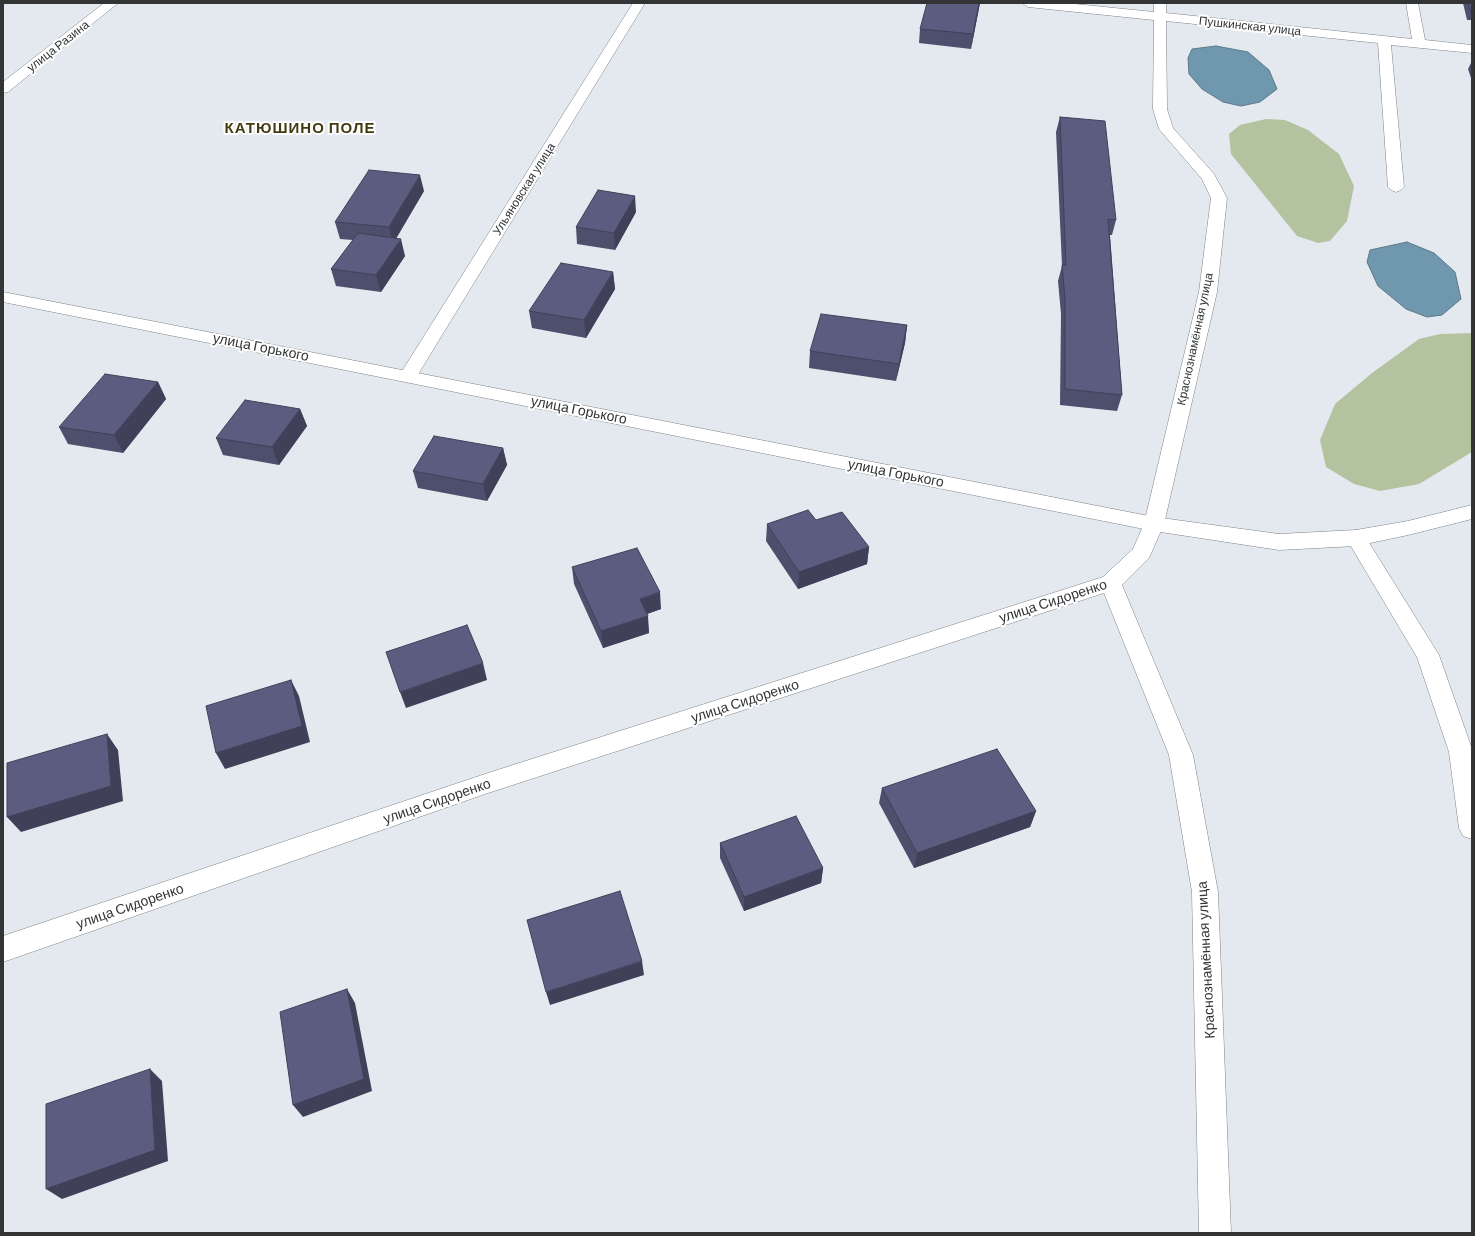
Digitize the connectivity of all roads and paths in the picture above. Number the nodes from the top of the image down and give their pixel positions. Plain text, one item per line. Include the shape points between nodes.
1 (112, 3) edge
2 (639, 3) edge
3 (1028, 3) edge
4 (1412, 3) edge
5 (1161, 10) edge
6 (1384, 40) junction
7 (1419, 44) junction
8 (1472, 48) edge
9 (3, 89) edge
10 (1396, 187) dead end
11 (3, 297) edge
12 (408, 376) junction
13 (1472, 512) edge
14 (1154, 524) junction
15 (1356, 538) junction
16 (1111, 583) junction
17 (1472, 828) edge
18 (3, 949) edge
19 (1215, 1233) edge

1 - 9 street, улица Разина
2 - 12 street, Ульяновская улица
3 - 5 street, Пушкинская улица
4 - 7 street
5 - 6 street, Пушкинская улица
5 - 14 street, Краснознамённая улица via 1160,108 1166,129 1209,177 1219,198 1208,292
6 - 7 street, Пушкинская улица
6 - 10 street
7 - 8 street, Пушкинская улица
11 - 12 street, улица Горького
12 - 14 street, улица Горького
13 - 15 street
14 - 15 street via 1279,542
14 - 16 street, улица Сидоренко via 1142,553
15 - 17 street via 1428,655 1461,752
16 - 18 street, улица Сидоренко via 488,783
16 - 19 street, Краснознамённая улица via 1181,755 1205,892

